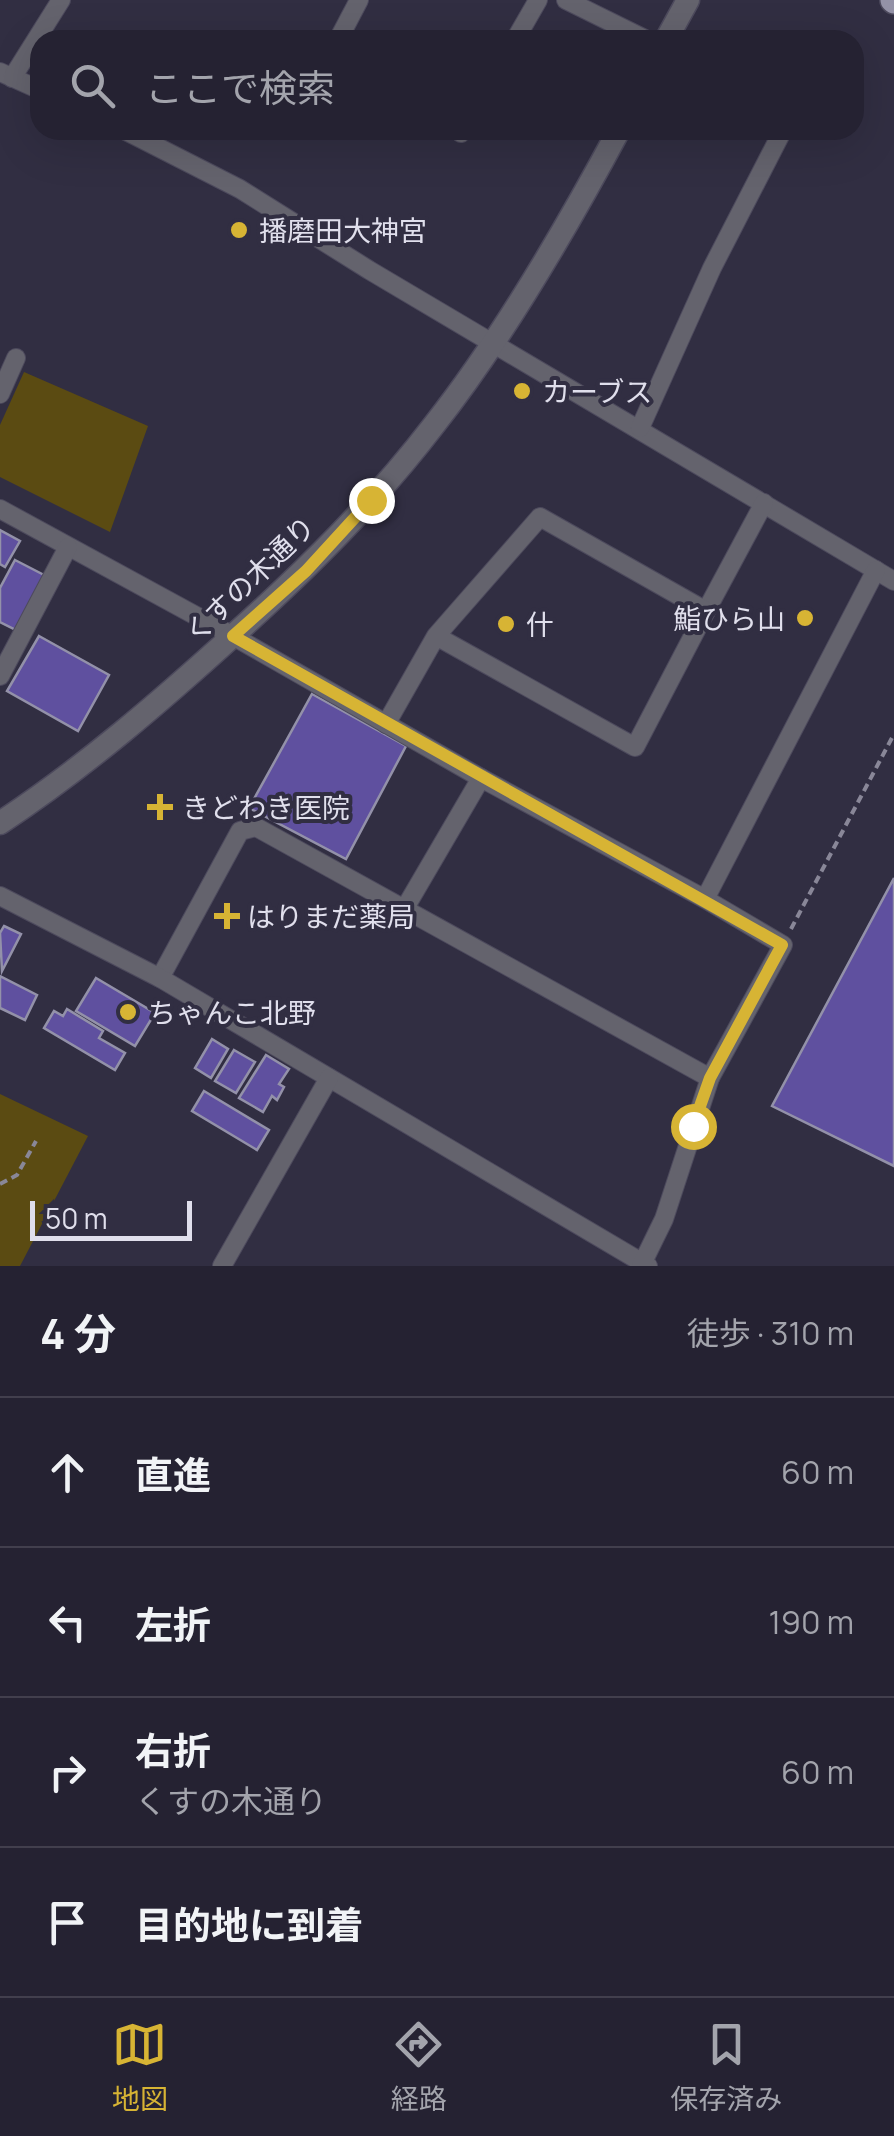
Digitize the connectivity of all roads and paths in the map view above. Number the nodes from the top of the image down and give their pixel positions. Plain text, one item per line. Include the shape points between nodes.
1 (61, 0) edge
2 (359, 0) edge
3 (538, 0) edge
4 (566, 0) edge
5 (688, 0) edge
6 (39, 30) edge
7 (343, 30) edge
8 (521, 30) edge
9 (626, 30) edge
10 (672, 30) edge
11 (30, 42) edge
12 (6, 75) edge
13 (30, 86) edge
14 (143, 140) edge
15 (614, 140) edge
16 (778, 140) edge
17 (493, 342) junction
18 (16, 358) dead end
19 (0, 394) edge
20 (640, 428) junction
21 (764, 503) junction
22 (0, 509) edge
23 (68, 548) junction
24 (876, 570) junction
25 (894, 581) edge
26 (706, 611) junction
27 (233, 636) junction
28 (436, 636) junction
29 (0, 676) edge
30 (386, 724) junction
31 (894, 734) edge
32 (481, 778) junction
33 (0, 823) edge
34 (0, 896) edge
35 (706, 899) junction
36 (405, 908) junction
37 (782, 945) junction
38 (160, 978) junction
39 (329, 1078) junction
40 (710, 1078) junction
41 (36, 1141) dead end
42 (0, 1184) edge
43 (644, 1265) edge
44 (222, 1266) edge

1 - 6 street
2 - 7 street
3 - 8 street
4 - 9 street
5 - 10 street
11 - 12 street
12 - 13 street
14 - 17 street via 240,190
15 - 17 street, くすの木通り
16 - 20 street
17 - 20 street
17 - 27 street, くすの木通り via 371,500
18 - 19 street
20 - 21 street
21 - 24 street
21 - 26 street
22 - 23 street
23 - 27 street
23 - 29 street
24 - 25 street
24 - 35 street
26 - 28 street via 540,517
26 - 28 street via 636,748
27 - 30 street
27 - 33 street, くすの木通り via 169,696
28 - 30 street
30 - 32 street
31 - 37 path
32 - 35 street
32 - 36 street
34 - 38 street
35 - 37 street
36 - 38 street via 256,827 240,831
36 - 40 street
37 - 40 street
38 - 39 street
39 - 43 street
39 - 44 street
40 - 43 street
41 - 42 path via 17,1176

